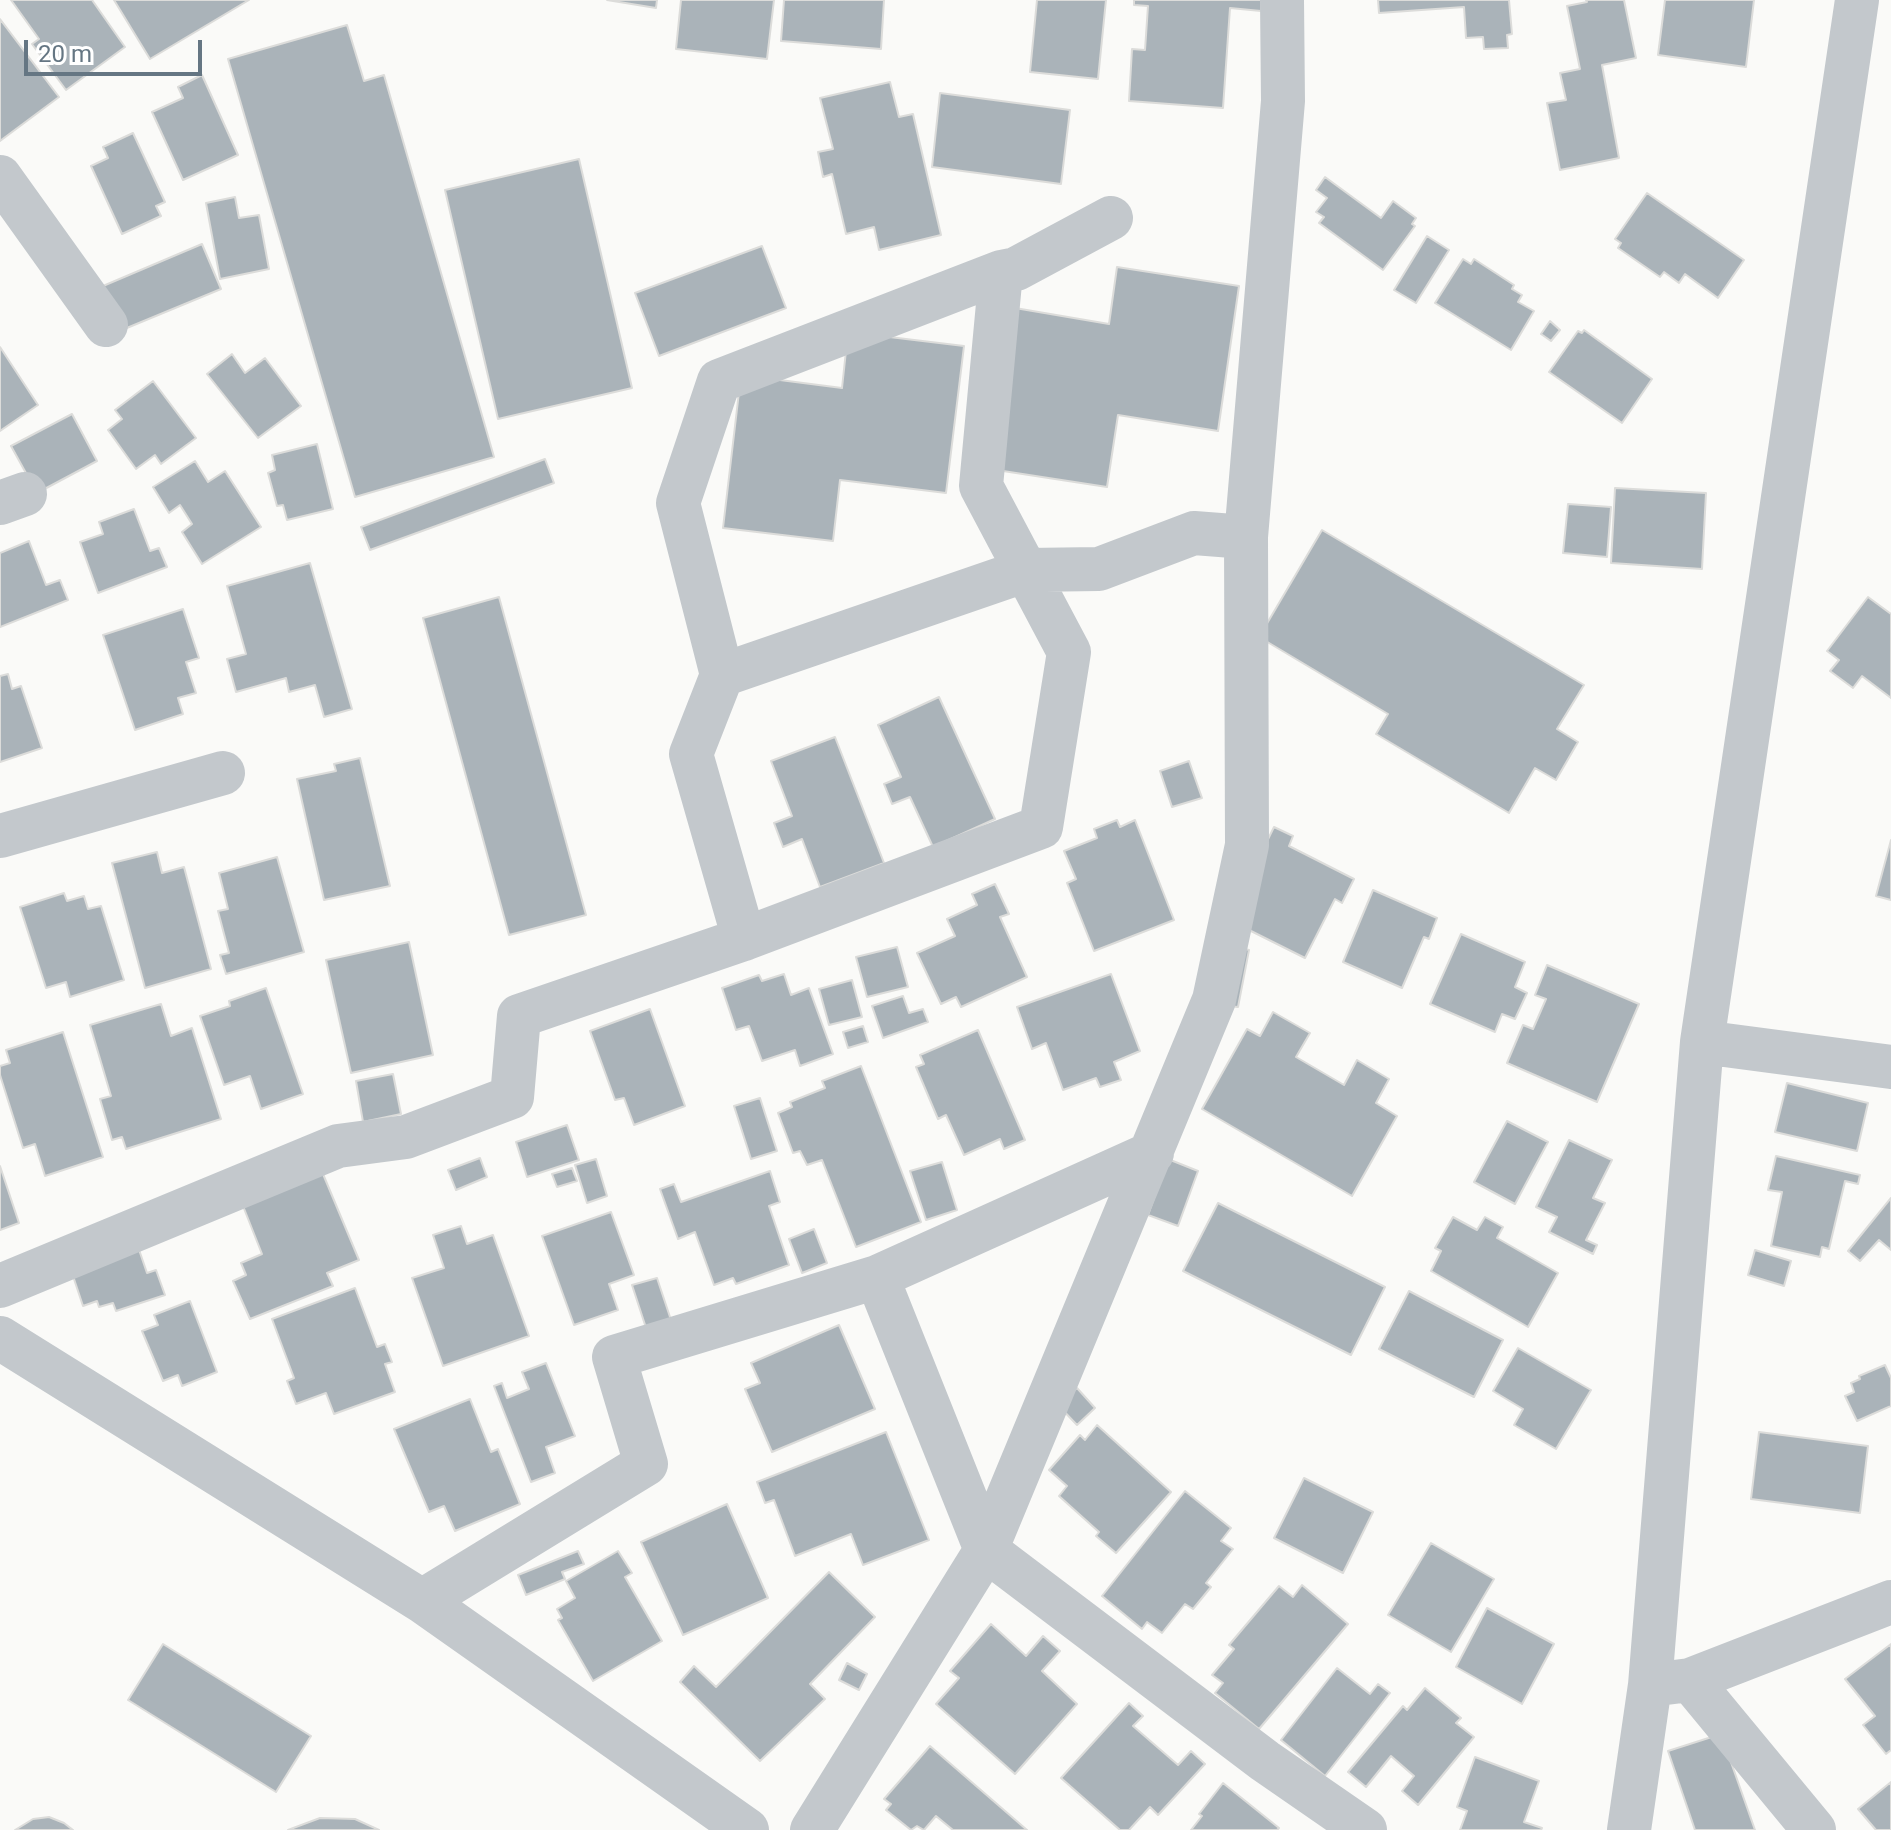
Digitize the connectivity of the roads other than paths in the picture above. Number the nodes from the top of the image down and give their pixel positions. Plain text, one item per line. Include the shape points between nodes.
1 (1282, 0) edge
2 (1857, 0) edge
3 (0, 177) edge
4 (1111, 218) dead end
5 (1001, 272) junction
6 (106, 325) dead end
7 (1246, 537) junction
8 (1027, 570) junction
9 (722, 675) junction
10 (223, 773) dead end
11 (0, 836) edge
12 (744, 939) junction
13 (1702, 1042) junction
14 (1891, 1067) edge
15 (1152, 1153) junction
16 (877, 1277) junction
17 (0, 1286) edge
18 (0, 1338) edge
19 (986, 1550) junction
20 (422, 1601) junction
21 (1891, 1602) edge
22 (1670, 1683) junction
23 (747, 1830) edge
24 (812, 1830) edge
25 (1365, 1830) edge
26 (1629, 1830) edge
27 (1814, 1830) edge

1 - 7 street via 1283,101
2 - 13 street
3 - 6 street
4 - 5 street
5 - 8 street via 981,486
5 - 9 street via 719,381 678,503
7 - 8 street via 1194,533 1099,569
7 - 15 street via 1247,845 1214,1000
8 - 9 street
8 - 12 street via 1069,652 1041,827
9 - 12 street via 691,754
10 - 11 street
12 - 17 street via 519,1016 512,1097 406,1137 338,1146
13 - 14 street
13 - 22 street
15 - 16 street
15 - 19 street
16 - 19 street
16 - 20 street via 614,1357 646,1464
18 - 20 street
19 - 24 street
19 - 25 street
20 - 23 street
21 - 22 street
22 - 26 street
22 - 27 street

